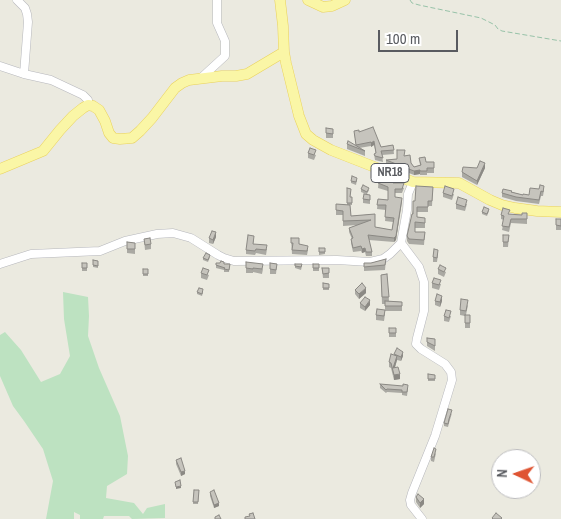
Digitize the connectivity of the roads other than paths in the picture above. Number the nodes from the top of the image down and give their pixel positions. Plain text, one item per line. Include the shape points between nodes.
1 (17, 0) edge
2 (217, 0) edge
3 (280, 0) edge
4 (308, 0) edge
5 (345, 0) edge
6 (284, 52) junction
7 (0, 66) edge
8 (24, 74) junction
9 (201, 78) junction
10 (88, 105) junction
11 (0, 169) edge
12 (413, 182) junction
13 (561, 212) edge
14 (401, 243) junction
15 (0, 264) edge
16 (422, 519) edge

1 - 8 street via 25,8 28,22
2 - 9 street via 217,23 225,40 225,56
3 - 6 main road, NR18
4 - 5 main road via 323,7
6 - 9 main road via 247,74
6 - 12 main road, NR18 via 306,134 331,150
7 - 8 street
8 - 10 street via 51,80 83,95
9 - 10 main road via 175,88 132,138 113,138 99,110
10 - 11 main road via 73,116 43,151
12 - 13 main road, NR18 via 459,183 502,205
12 - 14 street via 408,194
14 - 15 street via 383,259 370,262 234,261 191,238 173,233 124,241 91,253 31,254
14 - 16 street via 419,266 424,282 424,311 416,344 445,364 452,380 410,500

